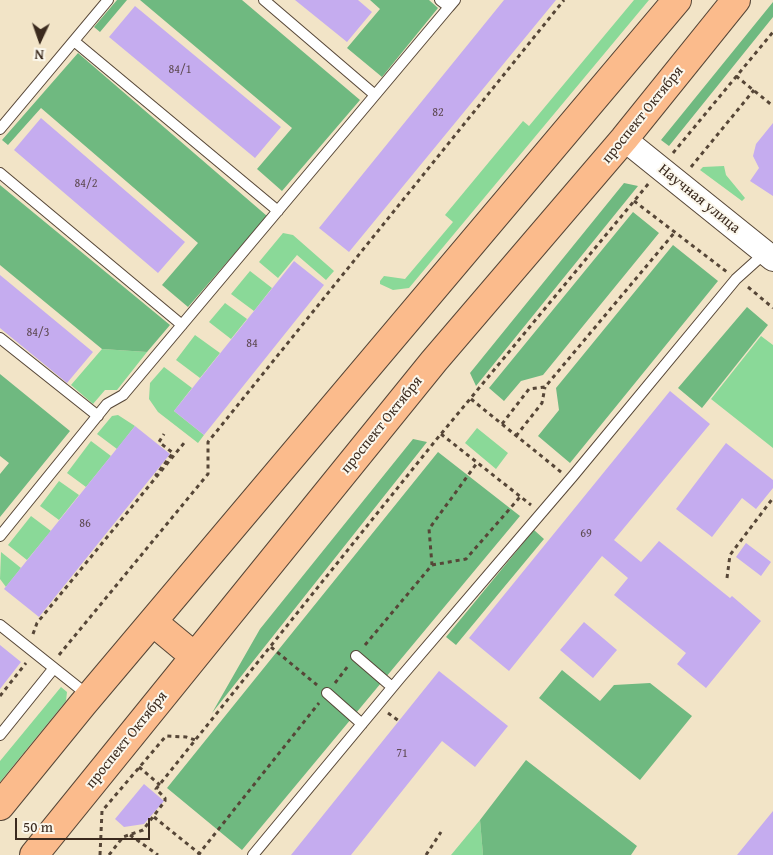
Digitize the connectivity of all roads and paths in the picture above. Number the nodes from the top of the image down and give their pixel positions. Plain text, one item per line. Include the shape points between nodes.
1 (108, 0) edge
2 (264, 0) edge
3 (440, 0) edge
4 (564, 0) edge
5 (736, 0) edge
6 (676, 1) edge
7 (452, 4) edge
8 (773, 32) edge
9 (74, 40) junction
10 (736, 76) junction
11 (754, 90) junction
12 (376, 95) junction
13 (773, 106) edge
14 (0, 129) edge
15 (624, 139) junction
16 (661, 167) junction
17 (691, 167) dead end
18 (0, 173) edge
19 (634, 201) junction
20 (278, 211) junction
21 (675, 232) junction
22 (770, 253) edge
23 (736, 279) junction
24 (773, 308) edge
25 (182, 324) junction
26 (0, 338) edge
27 (544, 387) junction
28 (470, 399) junction
29 (98, 416) junction
30 (502, 424) junction
31 (164, 434) dead end
32 (441, 434) junction
33 (516, 436) junction
34 (184, 443) dead end
35 (158, 476) junction
36 (570, 480) junction
37 (520, 497) junction
38 (773, 498) edge
39 (541, 514) junction
40 (0, 536) edge
41 (432, 565) dead end
42 (728, 578) dead end
43 (153, 622) junction
44 (0, 625) edge
45 (271, 647) junction
46 (29, 648) junction
47 (194, 656) junction
48 (356, 656) dead end
49 (52, 667) junction
50 (392, 687) junction
51 (327, 693) joint
52 (0, 696) edge
53 (90, 696) junction
54 (383, 710) dead end
55 (399, 721) dead end
56 (362, 724) junction
57 (0, 735) edge
58 (195, 740) junction
59 (139, 768) junction
60 (160, 785) junction
61 (0, 806) edge
62 (154, 817) junction
63 (441, 832) dead end
64 (130, 835) junction
65 (37, 854) edge
66 (100, 855) edge
67 (109, 855) edge
68 (158, 855) edge
69 (202, 855) edge
70 (253, 855) edge
71 (426, 855) edge

1 - 9 lane
2 - 12 lane
3 - 7 lane
4 - 49 path via 208,442 208,474
5 - 15 main road, проспект Октября
6 - 43 main road
7 - 12 lane
8 - 10 path
9 - 14 lane
9 - 20 lane
10 - 11 path
10 - 16 path
11 - 13 path
11 - 17 path
12 - 20 lane
15 - 16 street, Научная улица
15 - 47 main road, проспект Октября via 434,361
16 - 19 path
16 - 22 street, Научная улица
18 - 25 lane
19 - 21 path
19 - 28 path
20 - 25 lane
21 - 23 path
21 - 27 path
22 - 23 lane
23 - 24 path
23 - 36 lane
25 - 29 lane via 123,395 107,404
26 - 29 lane
27 - 30 path via 529,389
27 - 33 path via 542,403
28 - 30 path
28 - 32 path
29 - 40 lane
30 - 33 path
31 - 35 path via 159,442 173,453
32 - 37 path
32 - 45 path
33 - 36 path
34 - 35 path
35 - 46 path via 37,623
36 - 39 lane
37 - 39 path
37 - 41 path via 466,560
38 - 42 path via 730,556
39 - 50 lane
43 - 47 main road
43 - 53 main road
44 - 46 lane
45 - 51 path
45 - 58 path
46 - 49 lane
46 - 52 path via 28,660
47 - 65 main road, проспект Октября
48 - 50 lane
49 - 53 lane
49 - 57 lane
50 - 56 lane
51 - 56 lane
53 - 61 main road
54 - 55 path
56 - 70 lane
58 - 59 path via 166,736
58 - 60 path
59 - 60 path
59 - 66 path via 102,812
60 - 62 path via 156,789 165,801
62 - 64 path via 144,830
62 - 69 path
63 - 71 path
64 - 67 path via 123,837
64 - 68 path

